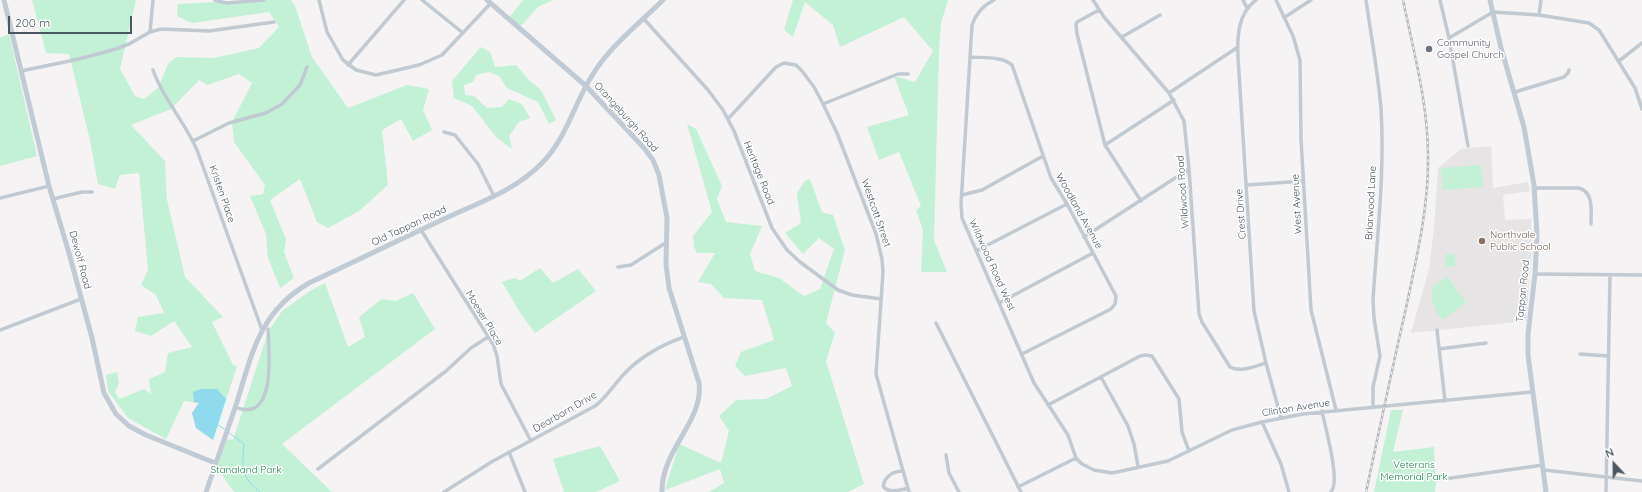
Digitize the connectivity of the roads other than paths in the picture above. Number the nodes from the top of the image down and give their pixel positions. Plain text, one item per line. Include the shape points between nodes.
1 (4, 0) edge
2 (153, 0) edge
3 (215, 0) edge
4 (264, 0) edge
5 (319, 0) edge
6 (404, 0) edge
7 (422, 0) edge
8 (663, 0) edge
9 (1093, 0) edge
10 (1243, 0) edge
11 (1256, 0) edge
12 (1276, 0) edge
13 (1311, 0) edge
14 (1366, 0) edge
15 (1440, 0) edge
16 (1490, 0) edge
17 (1541, 0) edge
18 (992, 1) edge
19 (489, 2) edge
20 (1247, 8) junction
21 (1099, 10) junction
22 (1493, 12) junction
23 (1160, 14) dead end
24 (1539, 15) junction
25 (1285, 17) junction
26 (644, 19) junction
27 (274, 22) dead end
28 (150, 32) junction
29 (463, 33) junction
30 (1122, 37) junction
31 (1449, 38) junction
32 (1642, 43) edge
33 (1238, 47) junction
34 (970, 57) junction
35 (1619, 61) junction
36 (348, 65) junction
37 (307, 67) dead end
38 (153, 70) dead end
39 (1569, 70) dead end
40 (21, 71) junction
41 (908, 74) dead end
42 (586, 86) junction
43 (1169, 92) junction
44 (1515, 92) junction
45 (1174, 100) junction
46 (824, 104) junction
47 (1642, 109) edge
48 (728, 119) junction
49 (444, 132) dead end
50 (194, 141) junction
51 (1105, 144) junction
52 (1468, 146) dead end
53 (1043, 156) junction
54 (1190, 169) junction
55 (1303, 181) junction
56 (1247, 185) junction
57 (49, 186) junction
58 (1534, 188) junction
59 (92, 192) dead end
60 (962, 195) junction
61 (494, 196) junction
62 (0, 198) edge
63 (53, 199) junction
64 (1141, 201) junction
65 (1067, 204) junction
66 (1591, 224) dead end
67 (421, 230) junction
68 (1084, 237) junction
69 (667, 242) junction
70 (976, 251) junction
71 (1093, 253) junction
72 (618, 267) dead end
73 (1534, 274) junction
74 (1610, 275) junction
75 (1642, 275) edge
76 (81, 299) junction
77 (881, 299) junction
78 (999, 303) junction
79 (936, 323) dead end
80 (268, 329) dead end
81 (0, 330) edge
82 (262, 330) junction
83 (1437, 330) dead end
84 (488, 337) junction
85 (684, 337) junction
86 (1486, 343) dead end
87 (1439, 349) junction
88 (1022, 354) junction
89 (1580, 354) dead end
90 (1608, 356) junction
91 (1266, 363) junction
92 (1101, 377) junction
93 (1532, 392) junction
94 (1445, 401) junction
95 (1048, 405) junction
96 (235, 407) junction
97 (1373, 407) junction
98 (1336, 410) junction
99 (1322, 412) junction
100 (1281, 418) junction
101 (1262, 422) junction
102 (531, 441) junction
103 (1189, 450) junction
104 (509, 452) junction
105 (946, 455) dead end
106 (1076, 458) junction
107 (216, 463) junction
108 (1138, 466) junction
109 (1544, 468) junction
110 (318, 469) dead end
111 (902, 470) junction
112 (1606, 477) junction
113 (1437, 480) dead end
114 (1642, 481) edge
115 (1018, 487) junction
116 (908, 490) edge
117 (206, 492) edge
118 (444, 492) edge
119 (525, 492) edge
120 (662, 492) edge
121 (959, 492) edge
122 (1020, 492) edge
123 (1289, 492) edge
124 (1331, 492) edge
125 (1546, 492) edge
126 (1606, 492) edge

1 - 40 main road, Dewolf Road
2 - 28 street
3 - 4 street via 226,3
5 - 36 street via 327,32 339,55
6 - 36 street
7 - 29 street
8 - 26 main road, Old Tappan Road
9 - 21 street, Wildwood Road
10 - 20 street
11 - 20 street
12 - 25 street, West Avenue
13 - 25 street
14 - 97 street, Briarwood Lane via 1379,90 1382,145 1373,300 1380,356 1373,387
15 - 31 street
16 - 22 main road, Tappan Road
17 - 24 street
18 - 34 street, Wildwood Road West via 974,19
19 - 29 street
19 - 42 main road, Orangeburgh Road
20 - 33 street, Crest Drive via 1241,20
21 - 30 street, Wildwood Road
21 - 51 street via 1078,22 1076,30
22 - 24 street
22 - 31 street
22 - 44 main road, Tappan Road
23 - 30 street
24 - 35 street via 1582,21 1595,26
25 - 55 street, West Avenue via 1298,49 1301,70
26 - 42 main road, Old Tappan Road via 608,53
26 - 48 street, Heritage Road via 708,90
27 - 28 street via 209,31 161,29
28 - 40 street via 116,49 79,60
29 - 36 street via 442,55 411,67 376,75 362,73
30 - 43 street, Wildwood Road
31 - 52 street
32 - 35 street
33 - 43 street
33 - 56 street, Crest Drive
34 - 53 street, Woodland Avenue via 1001,59 1012,65
34 - 60 street, Wildwood Road West
35 - 47 street via 1635,88
37 - 50 street via 300,85 282,104 266,113 229,123
38 - 50 street, Kristen Place via 157,81
39 - 44 street via 1564,77
40 - 57 main road, Dewolf Road
41 - 46 street via 898,74
42 - 61 main road, Old Tappan Road via 564,134 550,154 524,179
42 - 69 main road, Orangeburgh Road via 653,160 666,207
43 - 45 street, Wildwood Road
44 - 58 main road, Tappan Road via 1526,137
45 - 51 street
45 - 54 street, Wildwood Road via 1185,128
46 - 48 street, Westcott Street via 800,68 792,63 784,63 776,67
46 - 77 street, Westcott Street via 880,245 883,272
48 - 77 street, Heritage Road via 772,228 787,250 838,290 852,295
49 - 61 street via 455,135 478,164
50 - 82 street, Kristen Place
51 - 64 street
53 - 60 street via 982,190
53 - 65 street, Woodland Avenue via 1051,178
54 - 64 street
54 - 91 street, Wildwood Road via 1200,318 1230,367 1242,370
55 - 56 street
55 - 98 street, West Avenue via 1311,310
56 - 91 street, Crest Drive via 1254,311
57 - 62 street
57 - 63 main road, Dewolf Road
58 - 66 street via 1583,189 1590,198
58 - 73 main road, Tappan Road via 1537,235
59 - 63 street
60 - 70 street, Wildwood Road West via 962,218
61 - 67 main road, Old Tappan Road
63 - 76 main road, Dewolf Road
64 - 68 street
65 - 68 street, Woodland Avenue
65 - 70 street
67 - 82 main road, Old Tappan Road via 299,288 275,310
67 - 84 street, Moeser Place
68 - 71 street, Woodland Avenue
69 - 72 street via 631,265
69 - 85 main road, Orangeburgh Road via 669,288
70 - 78 street, Wildwood Road West
71 - 78 street
71 - 88 street, Woodland Avenue via 1115,293 1113,307
73 - 74 street
73 - 93 main road, Tappan Road via 1528,348
74 - 75 street
74 - 90 street
76 - 81 street
76 - 107 main road, Dewolf Road via 92,338 100,383 116,414 137,431
77 - 111 street, Westcott Street via 876,374
78 - 88 street, Wildwood Road West
79 - 115 street
80 - 96 street via 269,373 266,393 253,409 246,411
82 - 96 main road, Old Tappan Road via 256,341
83 - 87 street
84 - 102 street, Moeser Place via 497,356 501,384
84 - 110 street
85 - 102 street, Dearborn Drive via 668,342 630,367 608,395 595,406
85 - 120 main road, Orangeburgh Road via 699,383 699,395 696,407 668,461
86 - 87 street
87 - 94 street
88 - 95 street, Wildwood Road West via 1034,383
89 - 90 street
90 - 112 street
91 - 100 street, Crest Drive
92 - 95 street
92 - 103 street via 1140,356 1149,355 1154,358 1179,399 1182,432
92 - 108 street via 1128,426
93 - 94 street, Clinton Avenue
93 - 109 main road, Tappan Road
94 - 97 street, Clinton Avenue
95 - 106 street, Wildwood Road West via 1068,434
96 - 107 main road, Old Tappan Road
97 - 98 street, Clinton Avenue
98 - 99 street, Clinton Avenue
99 - 100 street, Clinton Avenue
99 - 124 street via 1335,484
100 - 101 street, Clinton Avenue
101 - 103 street, Clinton Avenue via 1232,430
101 - 123 street via 1284,472
102 - 104 street, Dearborn Drive
103 - 108 street, Clinton Avenue via 1168,461
104 - 118 street, Dearborn Drive
104 - 119 street
105 - 121 street via 949,473
106 - 108 street, Clinton Avenue via 1087,467 1100,472 1112,473
106 - 115 street
107 - 117 main road, Old Tappan Road
109 - 112 street
109 - 113 street
109 - 125 main road, Tappan Road
111 - 116 street, Westcott Street
111 - 116 street via 889,476 883,486 890,491
112 - 114 street
112 - 126 street
115 - 122 street

